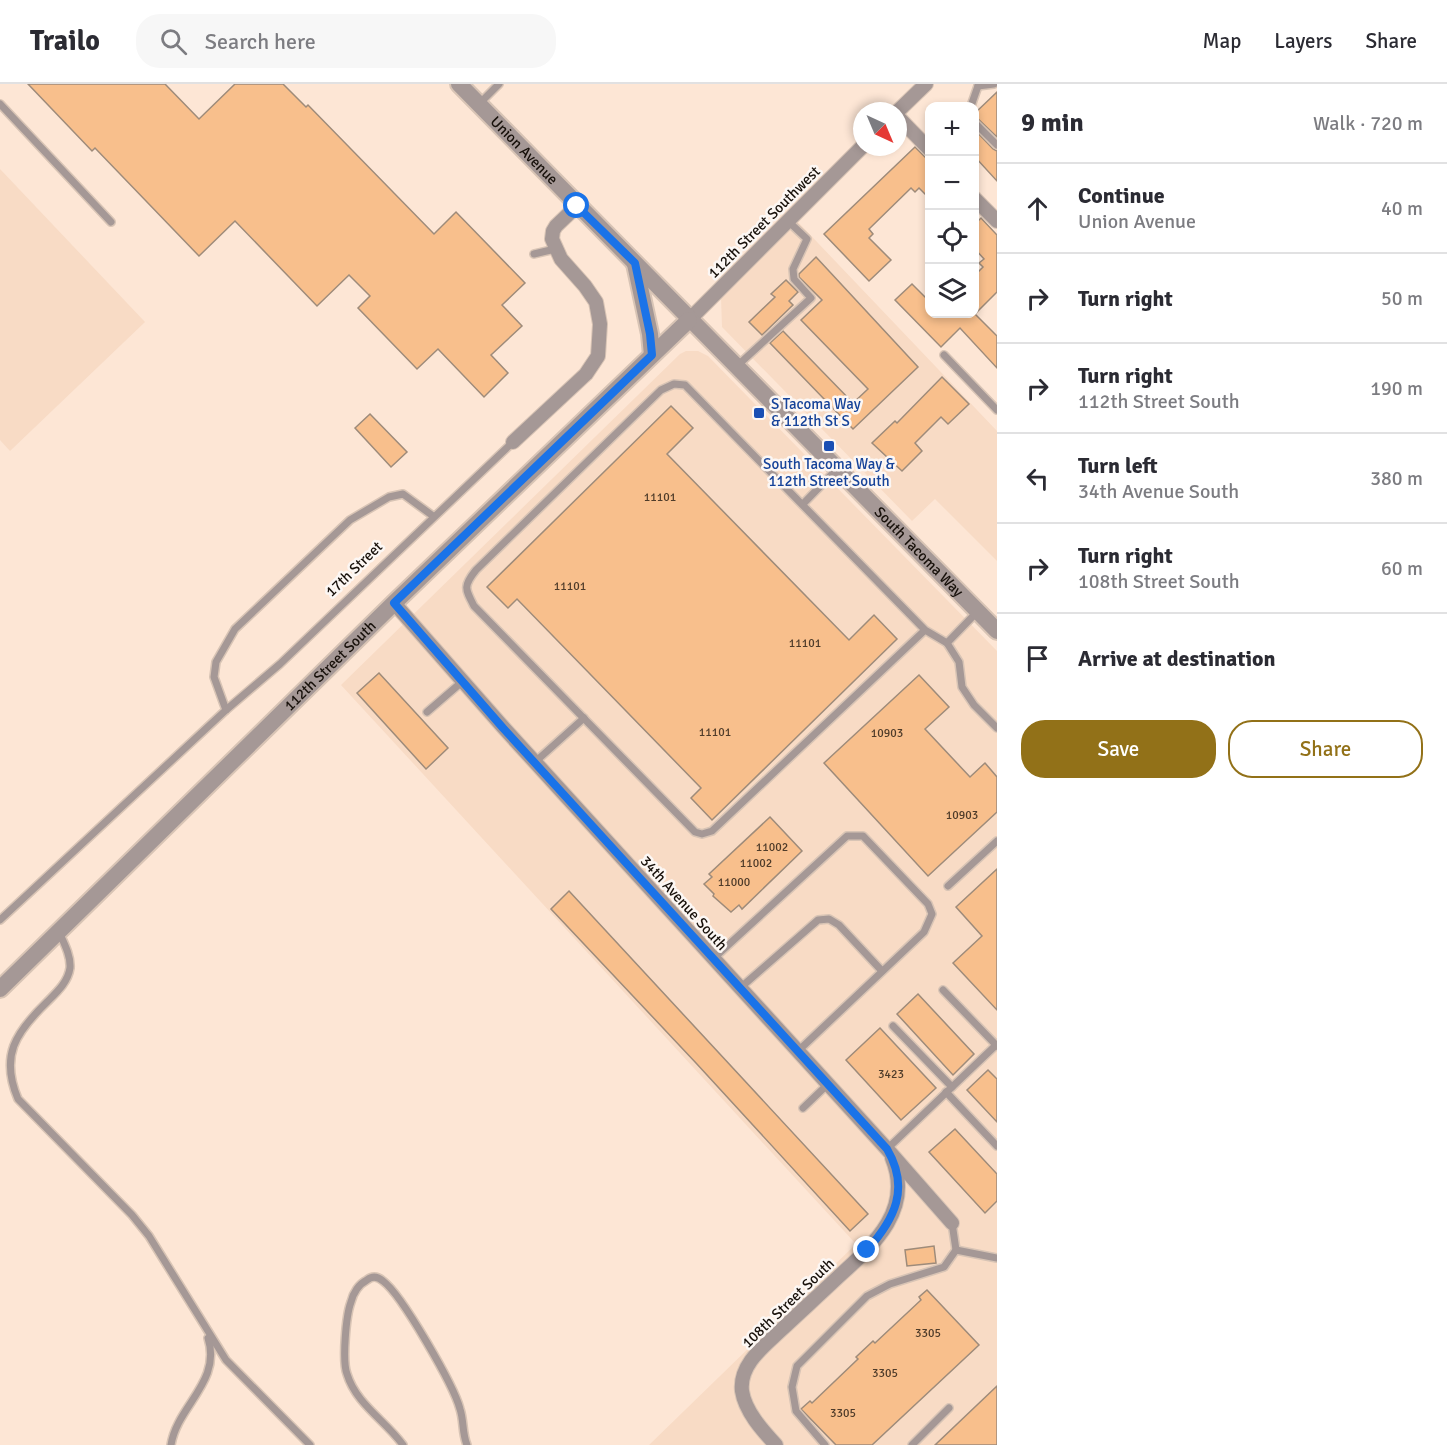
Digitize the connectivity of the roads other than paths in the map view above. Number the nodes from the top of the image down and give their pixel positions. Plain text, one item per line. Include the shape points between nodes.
1 (459, 84) edge
2 (499, 84) edge
3 (926, 84) edge
4 (994, 84) edge
5 (977, 85) edge
6 (907, 102) edge
7 (972, 102) edge
8 (0, 104) edge
9 (479, 104) junction
10 (907, 126) edge
11 (979, 126) edge
12 (925, 145) edge
13 (997, 145) edge
14 (853, 156) edge
15 (979, 202) edge
16 (577, 206) junction
17 (788, 221) junction
18 (111, 222) dead end
19 (997, 222) edge
20 (555, 249) junction
21 (534, 254) dead end
22 (635, 263) junction
23 (689, 320) junction
24 (652, 355) junction
25 (944, 355) dead end
26 (736, 367) junction
27 (997, 410) edge
28 (513, 442) joint
29 (837, 469) junction
30 (803, 504) junction
31 (433, 516) junction
32 (394, 603) junction
33 (978, 611) junction
34 (925, 630) junction
35 (997, 631) edge
36 (947, 643) junction
37 (463, 681) junction
38 (226, 710) junction
39 (427, 712) dead end
40 (584, 718) junction
41 (997, 728) edge
42 (535, 762) junction
43 (997, 842) edge
44 (948, 886) dead end
45 (0, 920) edge
46 (59, 932) junction
47 (712, 959) junction
48 (882, 971) junction
49 (0, 989) edge
50 (739, 989) junction
51 (943, 990) dead end
52 (893, 1026) dead end
53 (996, 1046) edge
54 (797, 1052) junction
55 (827, 1085) junction
56 (949, 1090) junction
57 (804, 1108) dead end
58 (997, 1146) edge
59 (887, 1149) junction
60 (952, 1223) joint
61 (956, 1250) junction
62 (997, 1257) edge
63 (196, 1313) junction
64 (949, 1408) dead end
65 (171, 1445) edge
66 (310, 1445) edge
67 (403, 1445) edge
68 (467, 1445) edge
69 (776, 1445) edge
70 (825, 1445) edge
71 (912, 1445) edge

1 - 9 street, Union Avenue
2 - 9 lane
3 - 6 street
4 - 5 lane
5 - 7 lane
8 - 18 lane
9 - 16 street, Union Avenue
10 - 12 street
11 - 13 lane
14 - 17 street, 112th Street Southwest
15 - 19 street
16 - 20 street via 553,231
16 - 22 street, Union Avenue
17 - 23 street, 112th Street Southwest
17 - 26 lane via 807,239 793,269 794,279 811,298
20 - 21 lane
20 - 28 street, 17th Street via 596,302 599,351 586,374
22 - 23 street, Union Avenue
22 - 24 street
23 - 24 street, 112th Street South
23 - 26 street, South Tacoma Way
24 - 32 street, 112th Street South
25 - 27 lane
26 - 29 street, South Tacoma Way
28 - 31 lane, 17th Street
29 - 30 lane
29 - 33 street, South Tacoma Way
30 - 34 lane
30 - 40 lane via 691,390 674,384 661,390 476,570 467,581 466,592 474,606
31 - 38 lane, 17th Street via 280,664
31 - 38 lane via 402,494 389,497 350,520 235,629 216,662 214,678
32 - 37 street, 34th Avenue South
32 - 46 street, 112th Street South
33 - 35 street, South Tacoma Way
33 - 36 lane
34 - 36 lane
34 - 40 lane via 712,831 702,834 695,832
36 - 41 lane via 959,662 962,687
37 - 39 lane
37 - 42 street, 34th Avenue South
38 - 45 lane, 17th Street
40 - 42 lane
42 - 47 street, 34th Avenue South
43 - 44 lane
46 - 49 street, 112th Street South
46 - 63 lane via 67,949 68,976 10,1041 4,1057 8,1085 132,1215
47 - 48 lane via 847,836 863,836 928,904 932,914 924,932
47 - 50 street, 34th Avenue South
48 - 50 lane via 839,925 829,919 818,920
48 - 54 lane
50 - 54 street, 34th Avenue South
51 - 53 lane
52 - 56 lane
53 - 56 lane
54 - 55 street, 34th Avenue South
55 - 57 lane
55 - 59 street, 34th Avenue South
56 - 58 lane
56 - 59 lane
59 - 60 street, 34th Avenue South
59 - 69 street, 108th Street South via 896,1168 898,1187 888,1224 867,1250 754,1356 744,1376 742,1390 746,1403
60 - 61 lane
61 - 62 lane
61 - 70 lane via 944,1267 890,1284 867,1296 797,1366 792,1387 796,1411
63 - 65 lane via 211,1347 211,1361 208,1376 173,1432
63 - 66 lane via 226,1360
64 - 71 lane
67 - 68 lane via 368,1408 347,1375 344,1362 351,1300 370,1277 384,1281 394,1292 429,1348 456,1397

